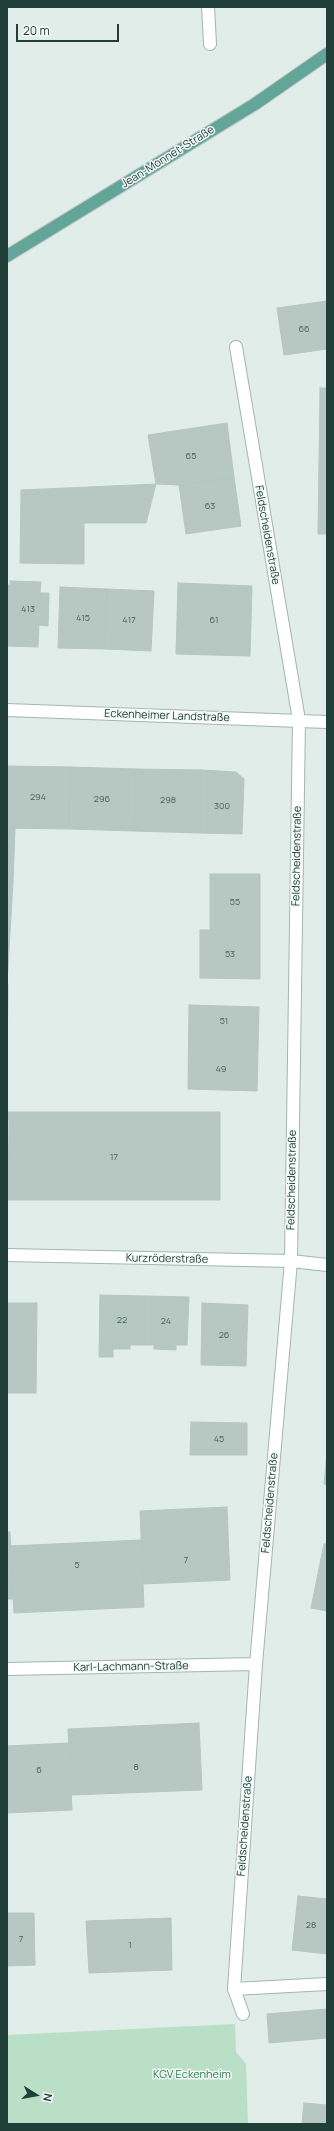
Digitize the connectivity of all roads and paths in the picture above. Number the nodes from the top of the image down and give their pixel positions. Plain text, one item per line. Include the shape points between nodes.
1 (208, 7) edge
2 (210, 44) dead end
3 (327, 54) edge
4 (7, 256) edge
5 (236, 347) dead end
6 (7, 710) edge
7 (299, 720) junction
8 (327, 722) edge
9 (7, 1255) edge
10 (291, 1261) junction
11 (327, 1265) edge
12 (256, 1664) junction
13 (7, 1669) edge
14 (327, 1984) edge
15 (234, 1989) junction
16 (243, 2014) dead end

1 - 2 street
3 - 4 main road, Jean-Monnet-Straße via 255,104
5 - 7 street, Feldscheidenstraße
6 - 7 street, Eckenheimer Landstraße
7 - 8 street, Eckenheimer Landstraße
7 - 10 street, Feldscheidenstraße
9 - 10 street, Kurzröderstraße
10 - 11 street, Kurzröderstraße
10 - 12 street, Feldscheidenstraße
12 - 13 street, Karl-Lachmann-Straße
12 - 15 street, Feldscheidenstraße
14 - 15 street
15 - 16 street, Feldscheidenstraße

